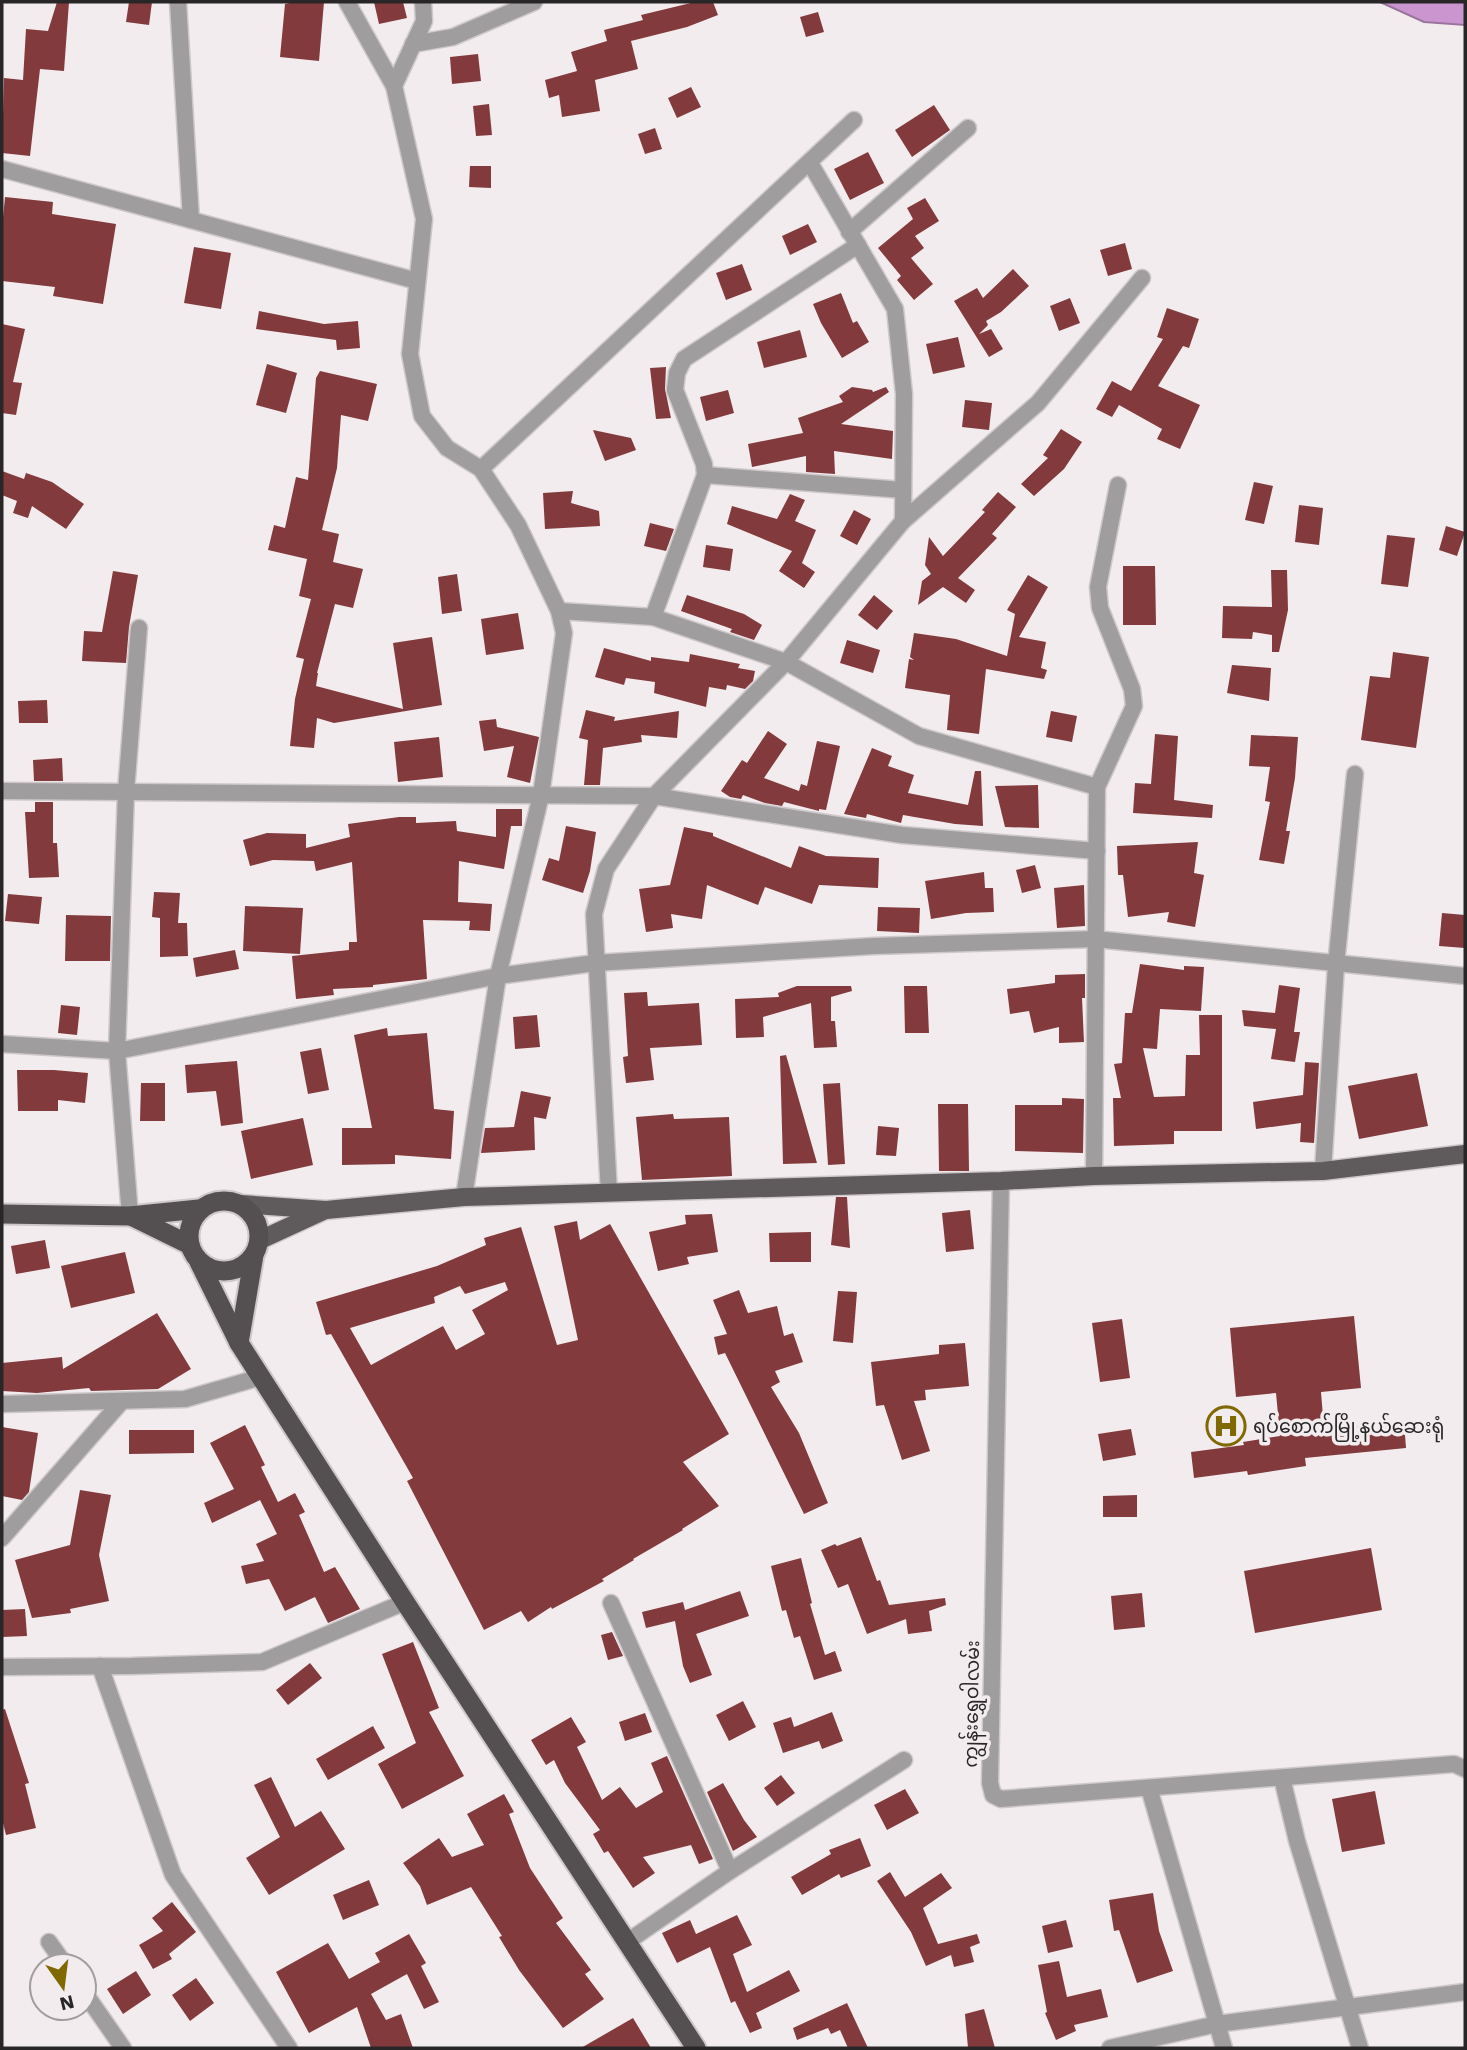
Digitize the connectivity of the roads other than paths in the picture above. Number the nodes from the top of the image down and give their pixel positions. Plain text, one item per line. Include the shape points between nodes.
1 (178, 2) edge
2 (347, 2) edge
3 (423, 2) edge
4 (534, 2) edge
5 (413, 44) junction
6 (394, 86) junction
7 (853, 120) dead end
8 (968, 128) dead end
9 (810, 163) junction
10 (2, 169) edge
11 (191, 220) junction
12 (853, 238) junction
13 (1142, 278) dead end
14 (417, 281) junction
15 (481, 469) junction
16 (705, 475) junction
17 (1118, 485) dead end
18 (903, 490) junction
19 (903, 522) junction
20 (559, 611) junction
21 (653, 617) junction
22 (139, 628) dead end
23 (786, 662) junction
24 (1355, 774) dead end
25 (1097, 787) junction
26 (2, 790) edge
27 (126, 791) junction
28 (541, 795) junction
29 (654, 796) junction
30 (1097, 851) junction
31 (1095, 939) junction
32 (595, 963) junction
33 (1336, 965) junction
34 (498, 976) junction
35 (1465, 976) edge
36 (2, 1044) edge
37 (117, 1051) junction
38 (1465, 1154) edge
39 (1323, 1171) junction
40 (1094, 1176) junction
41 (1001, 1181) junction
42 (609, 1193) junction
43 (464, 1196) junction
44 (241, 1205) junction
45 (199, 1209) junction
46 (326, 1210) junction
47 (2, 1214) edge
48 (130, 1216) junction
49 (188, 1244) junction
50 (257, 1247) junction
51 (199, 1262) junction
52 (239, 1343) junction
53 (261, 1377) junction
54 (122, 1401) junction
55 (2, 1404) edge
56 (2, 1538) edge
57 (405, 1602) junction
58 (611, 1603) dead end
59 (100, 1665) junction
60 (2, 1667) edge
61 (904, 1760) dead end
62 (1465, 1769) edge
63 (1282, 1778) junction
64 (1149, 1788) junction
65 (730, 1871) junction
66 (50, 1942) dead end
67 (627, 1942) junction
68 (57, 1952) edge
69 (1465, 1992) edge
70 (1348, 2006) junction
71 (98, 2012) edge
72 (1217, 2024) junction
73 (123, 2048) edge
74 (289, 2048) edge
75 (696, 2048) edge
76 (1110, 2048) edge
77 (1224, 2048) edge
78 (1360, 2048) edge

1 - 11 street
2 - 6 street
3 - 5 street via 424,21
4 - 5 street via 453,37
5 - 6 street
6 - 14 street via 424,219
7 - 9 street
8 - 12 street
9 - 12 street
9 - 15 street
10 - 11 street
11 - 14 street
12 - 16 street via 684,359 676,390
12 - 18 street via 895,309 904,394
13 - 19 street via 1038,402
14 - 15 street via 410,354 422,416 447,448
15 - 20 street via 517,525
16 - 18 street
16 - 21 street
17 - 25 street via 1098,587 1100,608 1132,689 1134,706
18 - 19 street
19 - 23 street
20 - 21 street
20 - 28 street via 564,633
21 - 23 street
22 - 27 street
23 - 25 street via 919,736
23 - 29 street
24 - 33 street
25 - 30 street
26 - 27 street
27 - 28 street
27 - 37 street
28 - 29 street
28 - 34 street
29 - 30 street via 902,835
29 - 32 street via 606,869 594,914
30 - 31 street
31 - 32 street via 874,946
31 - 33 street
31 - 40 street
32 - 34 street
32 - 42 street
33 - 35 street
33 - 39 street
34 - 37 street
34 - 43 street
36 - 37 street
37 - 48 street
38 - 39 main road
39 - 40 main road
40 - 41 main road
41 - 42 main road
41 - 64 street, ကျွန်းရွှေဝါလမ်း via 990,1783 993,1795 1001,1799
42 - 43 main road
43 - 46 main road
44 - 45 highway via 219,1200
44 - 46 main road
44 - 50 highway via 256,1219
45 - 48 highway
45 - 49 highway via 189,1226
46 - 50 main road
47 - 48 highway
48 - 49 highway
49 - 51 highway
50 - 51 highway via 243,1266 228,1272
50 - 52 highway
51 - 52 highway
52 - 53 highway
53 - 54 street via 185,1399
53 - 57 highway
54 - 55 street
54 - 56 street
57 - 59 street via 262,1662
57 - 67 highway
58 - 65 street
59 - 60 street
59 - 74 street via 173,1875
61 - 65 street
62 - 63 street, ကျွန်းရွှေဝါလမ်း via 1454,1765
63 - 64 street, ကျွန်းရွှေဝါလမ်း
63 - 70 street
64 - 72 street
65 - 67 street
66 - 68 street
67 - 75 highway
69 - 70 street
70 - 72 street
70 - 78 street
71 - 73 street
72 - 76 street
72 - 77 street

